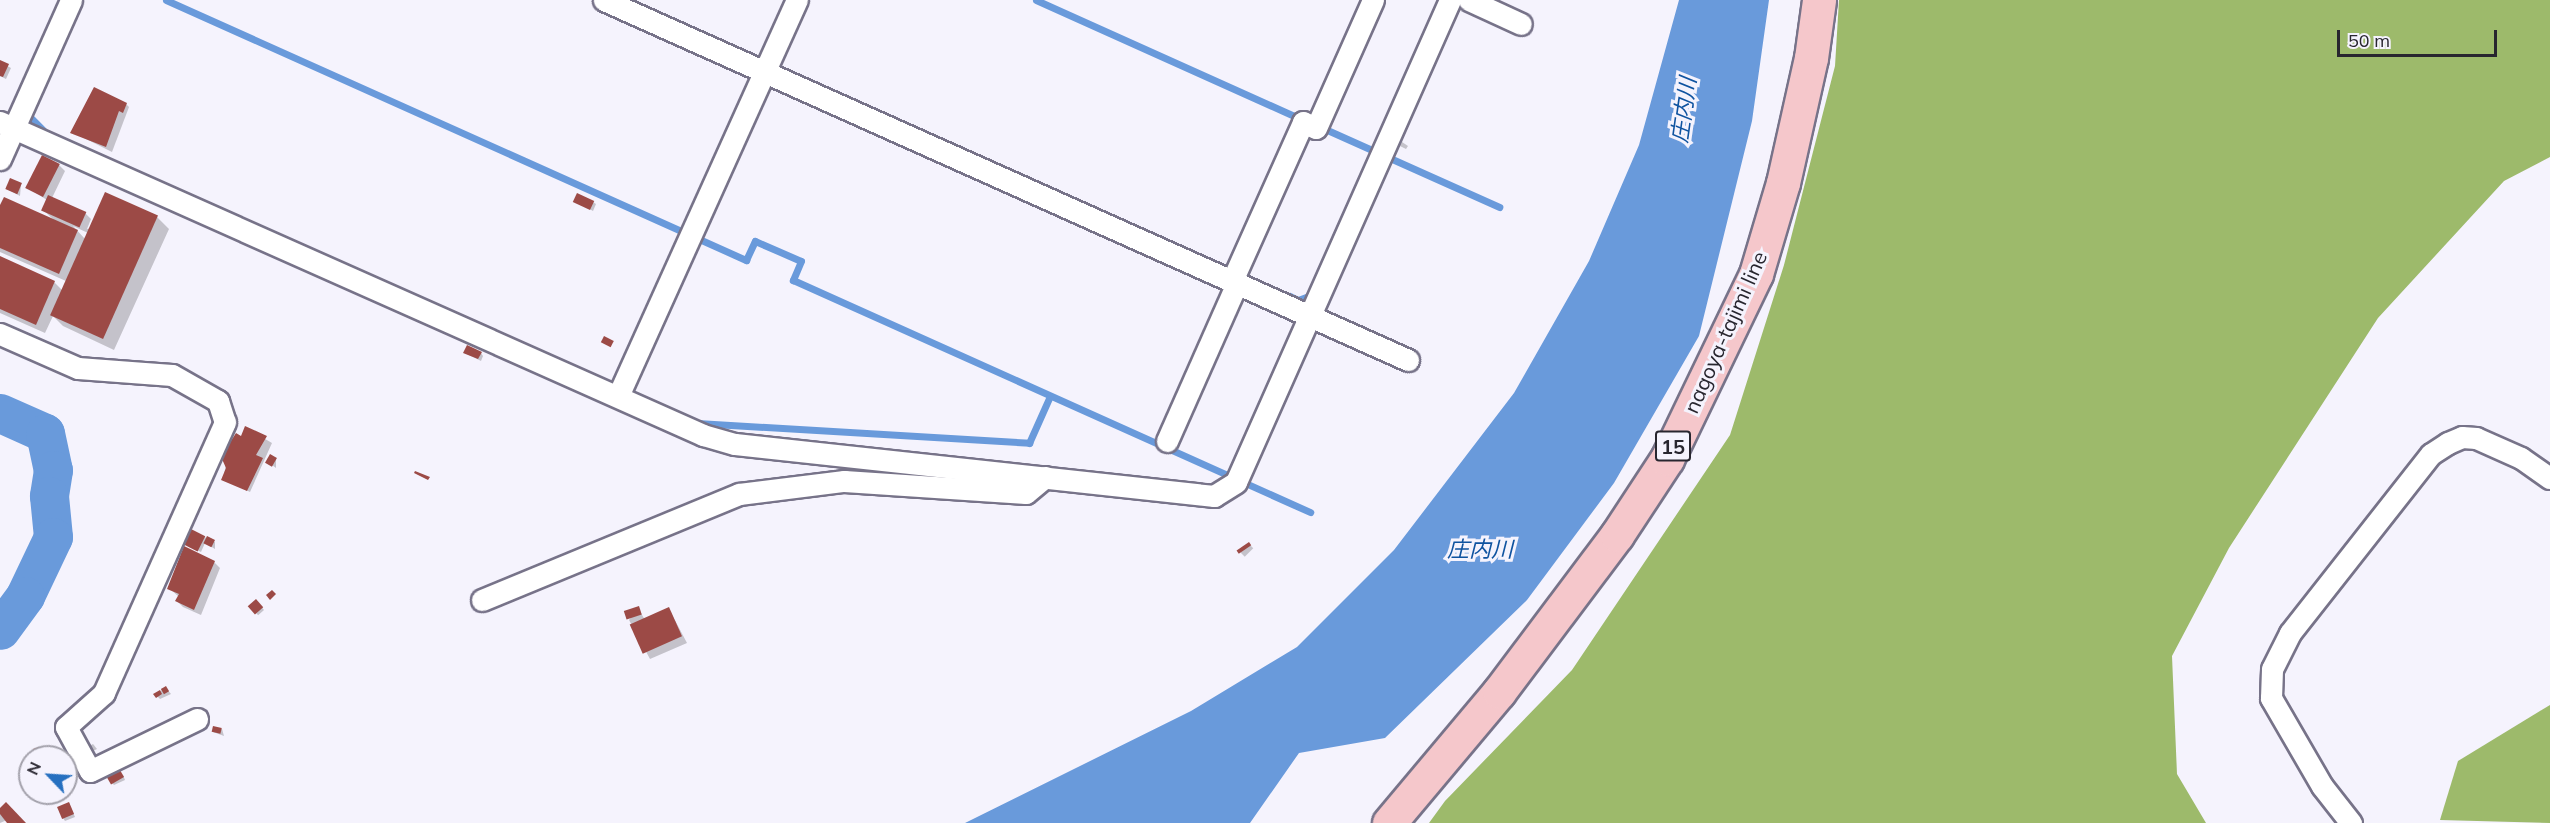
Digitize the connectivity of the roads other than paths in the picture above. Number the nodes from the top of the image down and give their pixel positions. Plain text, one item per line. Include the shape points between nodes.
1 (71, 0) edge
2 (604, 0) edge
3 (797, 0) edge
4 (1373, 0) edge
5 (1450, 0) edge
6 (1469, 0) edge
7 (1819, 0) edge
8 (1521, 24) dead end
9 (764, 74) junction
10 (7, 125) edge
11 (0, 159) edge
12 (1235, 282) junction
13 (1310, 315) junction
14 (0, 334) edge
15 (1408, 360) dead end
16 (618, 396) junction
17 (1167, 441) dead end
18 (1045, 477) junction
19 (2550, 478) edge
20 (482, 600) dead end
21 (196, 719) dead end
22 (1389, 823) edge
23 (2351, 823) edge

1 - 10 street
2 - 9 street
3 - 9 street
4 - 12 street via 1316,128 1303,122
5 - 13 street
6 - 8 street
7 - 22 main road, nagoya-tajimi line / 15 via 1811,58 1783,183 1756,274 1667,459 1617,535 1499,692
9 - 12 street
9 - 16 street
10 - 11 street
10 - 16 street
12 - 13 street
12 - 17 street
13 - 15 street
13 - 18 street via 1236,482 1214,496
14 - 21 street via 78,368 172,375 218,401 225,422 104,693 66,728 90,771
16 - 18 street via 703,435 735,444
18 - 20 street via 1026,493 844,481 739,494
19 - 23 street via 2521,458 2476,438 2448,442 2431,454 2290,633 2272,669 2271,698 2322,786

